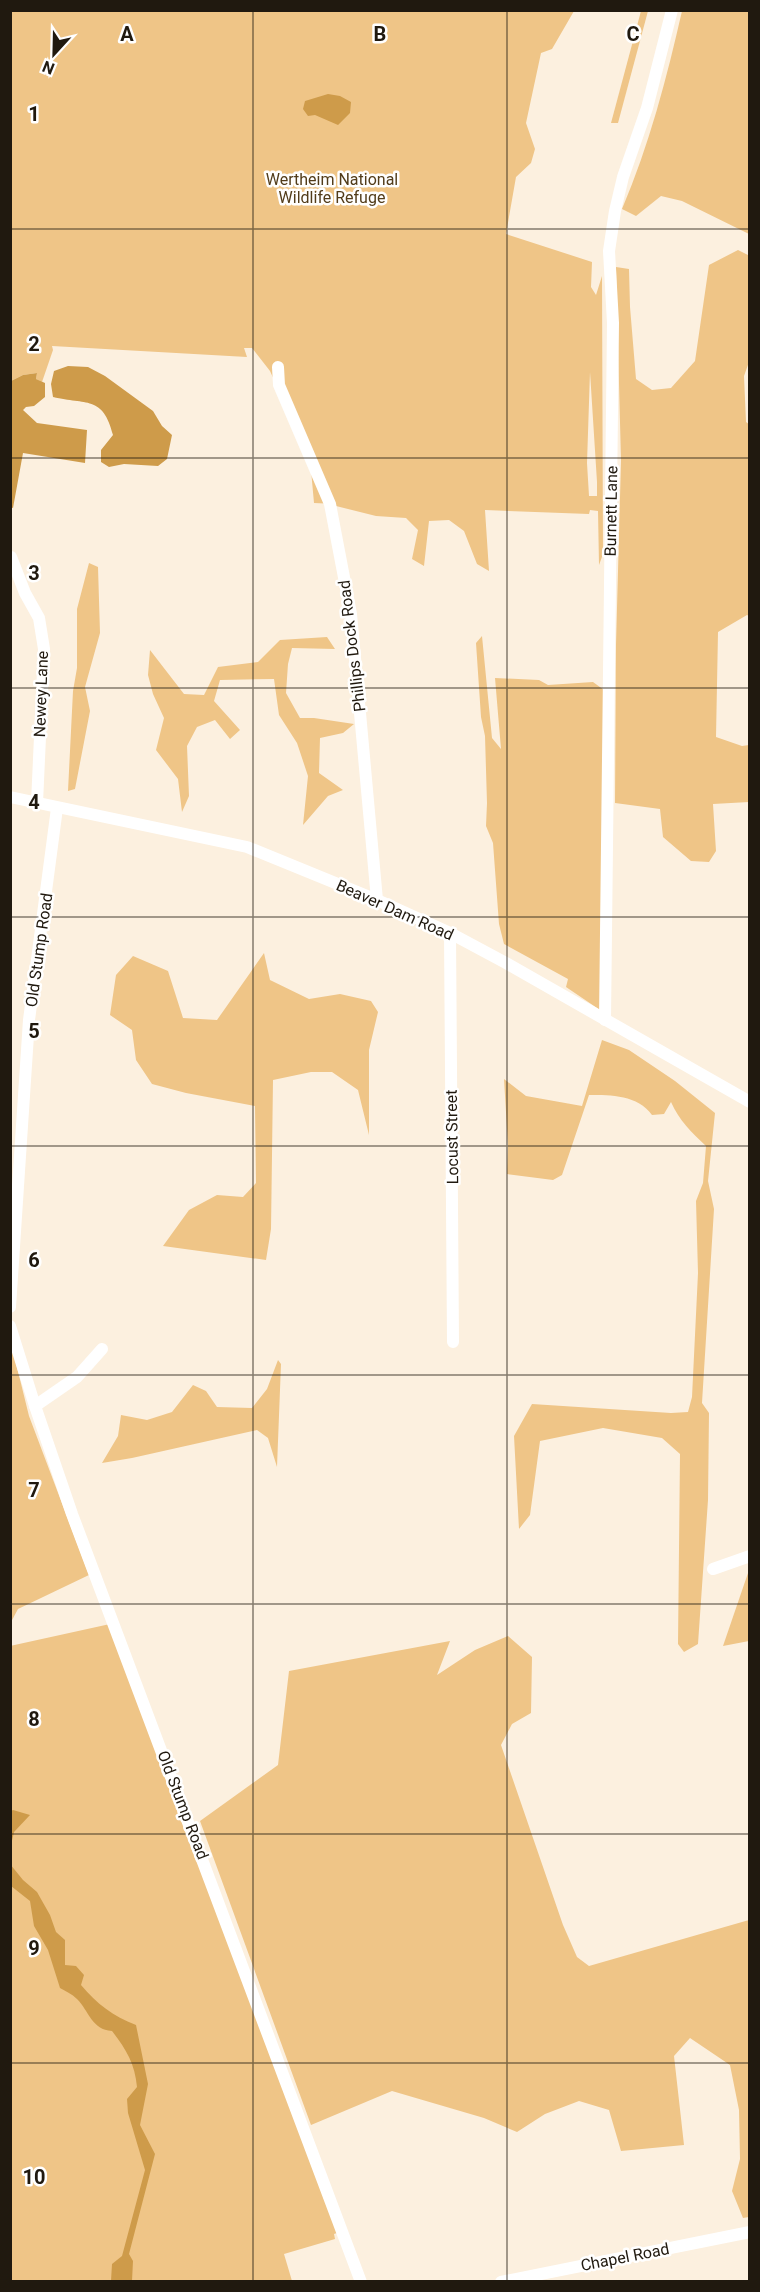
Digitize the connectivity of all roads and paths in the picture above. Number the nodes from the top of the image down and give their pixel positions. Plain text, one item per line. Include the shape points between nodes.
1 (672, 10) edge
2 (278, 367) dead end
3 (11, 557) edge
4 (10, 796) edge
5 (37, 802) junction
6 (57, 808) junction
7 (377, 900) junction
8 (450, 933) junction
9 (605, 1020) junction
10 (750, 1102) edge
11 (10, 1307) edge
12 (10, 1326) edge
13 (453, 1342) dead end
14 (102, 1349) dead end
15 (35, 1406) junction
16 (750, 1556) edge
17 (713, 1569) dead end
18 (750, 2232) edge
19 (361, 2282) edge
20 (501, 2282) edge

1 - 9 street, Burnett Lane via 647,108 623,177 609,251 613,322
2 - 7 street, Phillips Dock Road via 279,385 330,504 351,614
3 - 5 street, Newey Lane via 39,618 44,649
4 - 5 street, Beaver Dam Road
5 - 6 street, Beaver Dam Road
6 - 7 street, Beaver Dam Road via 247,847
6 - 11 street, Old Stump Road via 29,1020
7 - 8 street, Beaver Dam Road
8 - 9 street, Beaver Dam Road
8 - 13 street, Locust Street
9 - 10 street, Beaver Dam Road
12 - 15 street, Old Stump Road
14 - 15 street via 77,1377
15 - 19 street, Old Stump Road via 75,1523
16 - 17 street
18 - 20 street, Chapel Road

